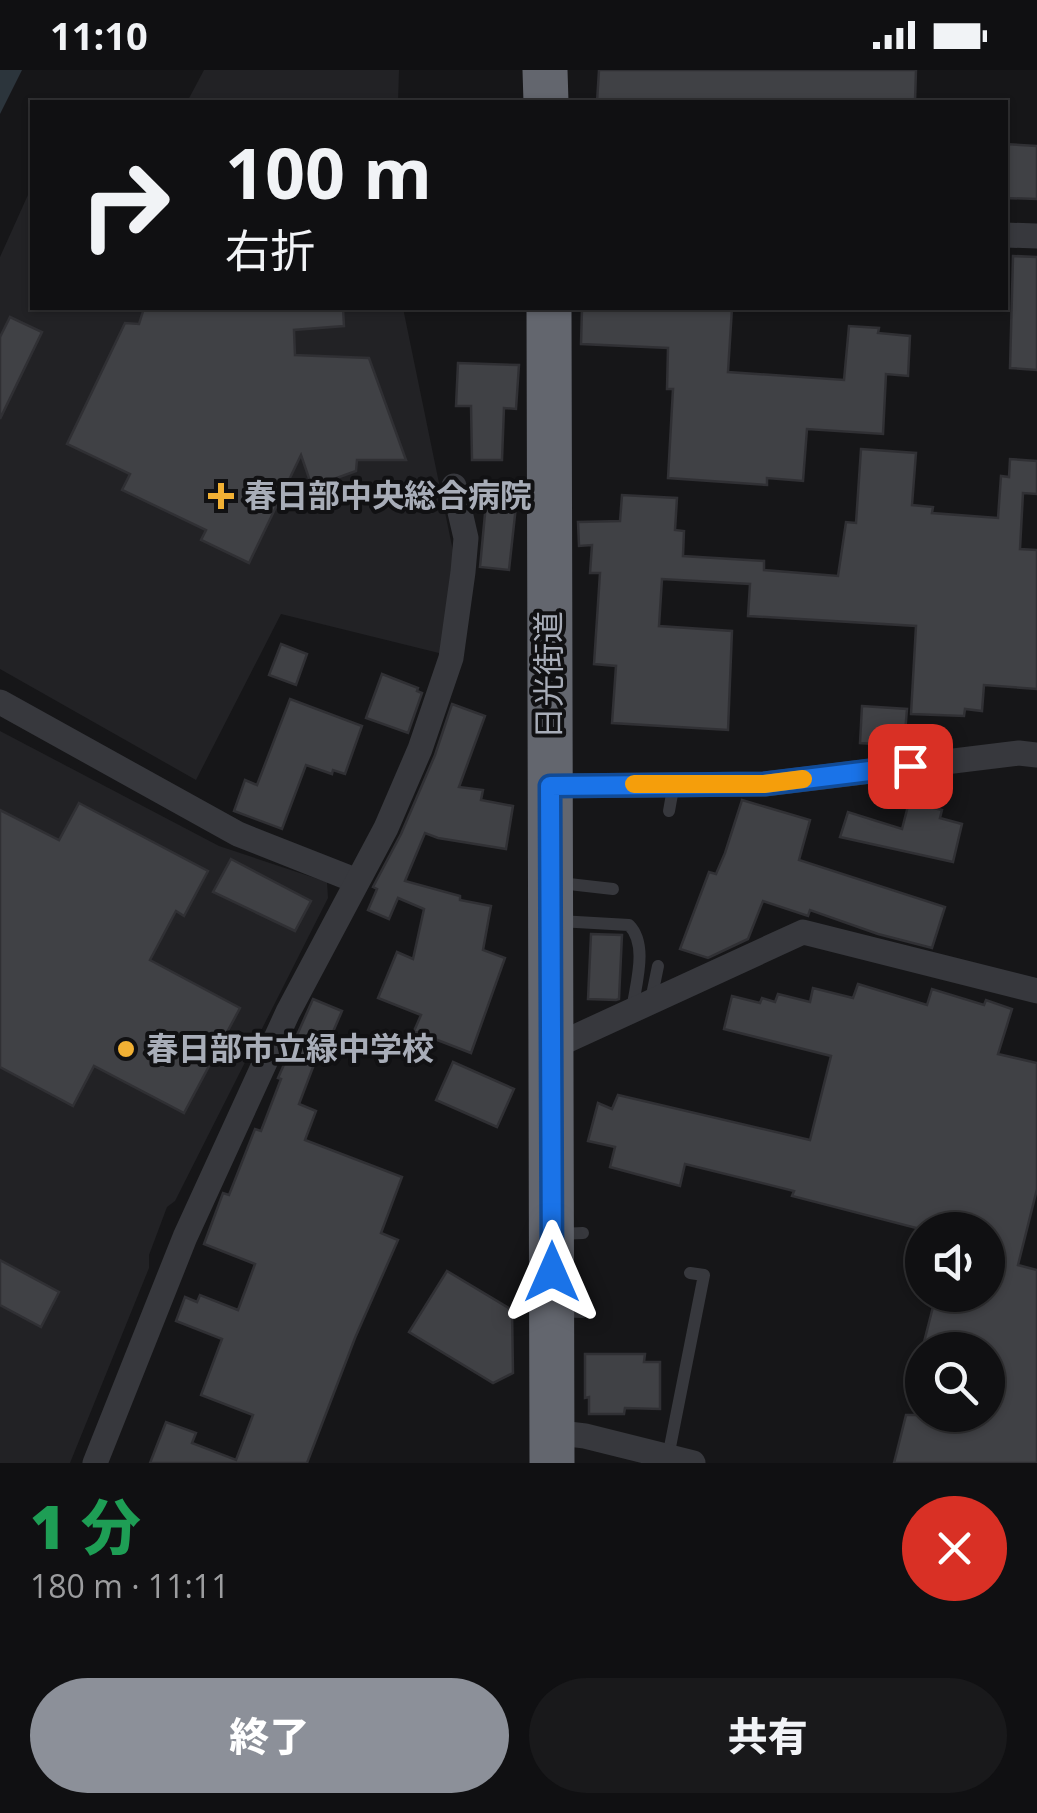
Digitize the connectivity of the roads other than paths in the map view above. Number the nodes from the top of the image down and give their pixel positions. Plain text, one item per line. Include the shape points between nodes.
1 (545, 70) edge
2 (546, 100) edge
3 (1008, 235) edge
4 (1037, 236) edge
5 (548, 310) edge
6 (454, 486) dead end
7 (0, 702) edge
8 (1037, 754) edge
9 (674, 783) junction
10 (550, 786) junction
11 (669, 811) dead end
12 (357, 881) junction
13 (613, 890) dead end
14 (552, 901) junction
15 (658, 966) dead end
16 (1037, 991) edge
17 (641, 1006) junction
18 (553, 1047) junction
19 (690, 1274) dead end
20 (552, 1447) edge
21 (635, 1456) edge
22 (681, 1460) edge
23 (95, 1463) edge

1 - 2 highway
3 - 4 street
5 - 10 highway, 日光街道
6 - 12 street via 466,538 450,658 420,749
7 - 12 street via 238,834
8 - 9 street via 764,784
9 - 10 street
9 - 11 lane
10 - 14 highway, 日光街道
12 - 23 street via 184,1237
13 - 14 lane
14 - 17 lane via 636,933
14 - 18 highway, 日光街道
15 - 17 lane
16 - 17 street via 803,932
17 - 18 street
18 - 20 highway, 日光街道 via 568,1233
19 - 22 lane via 704,1274
20 - 21 street
21 - 22 street

